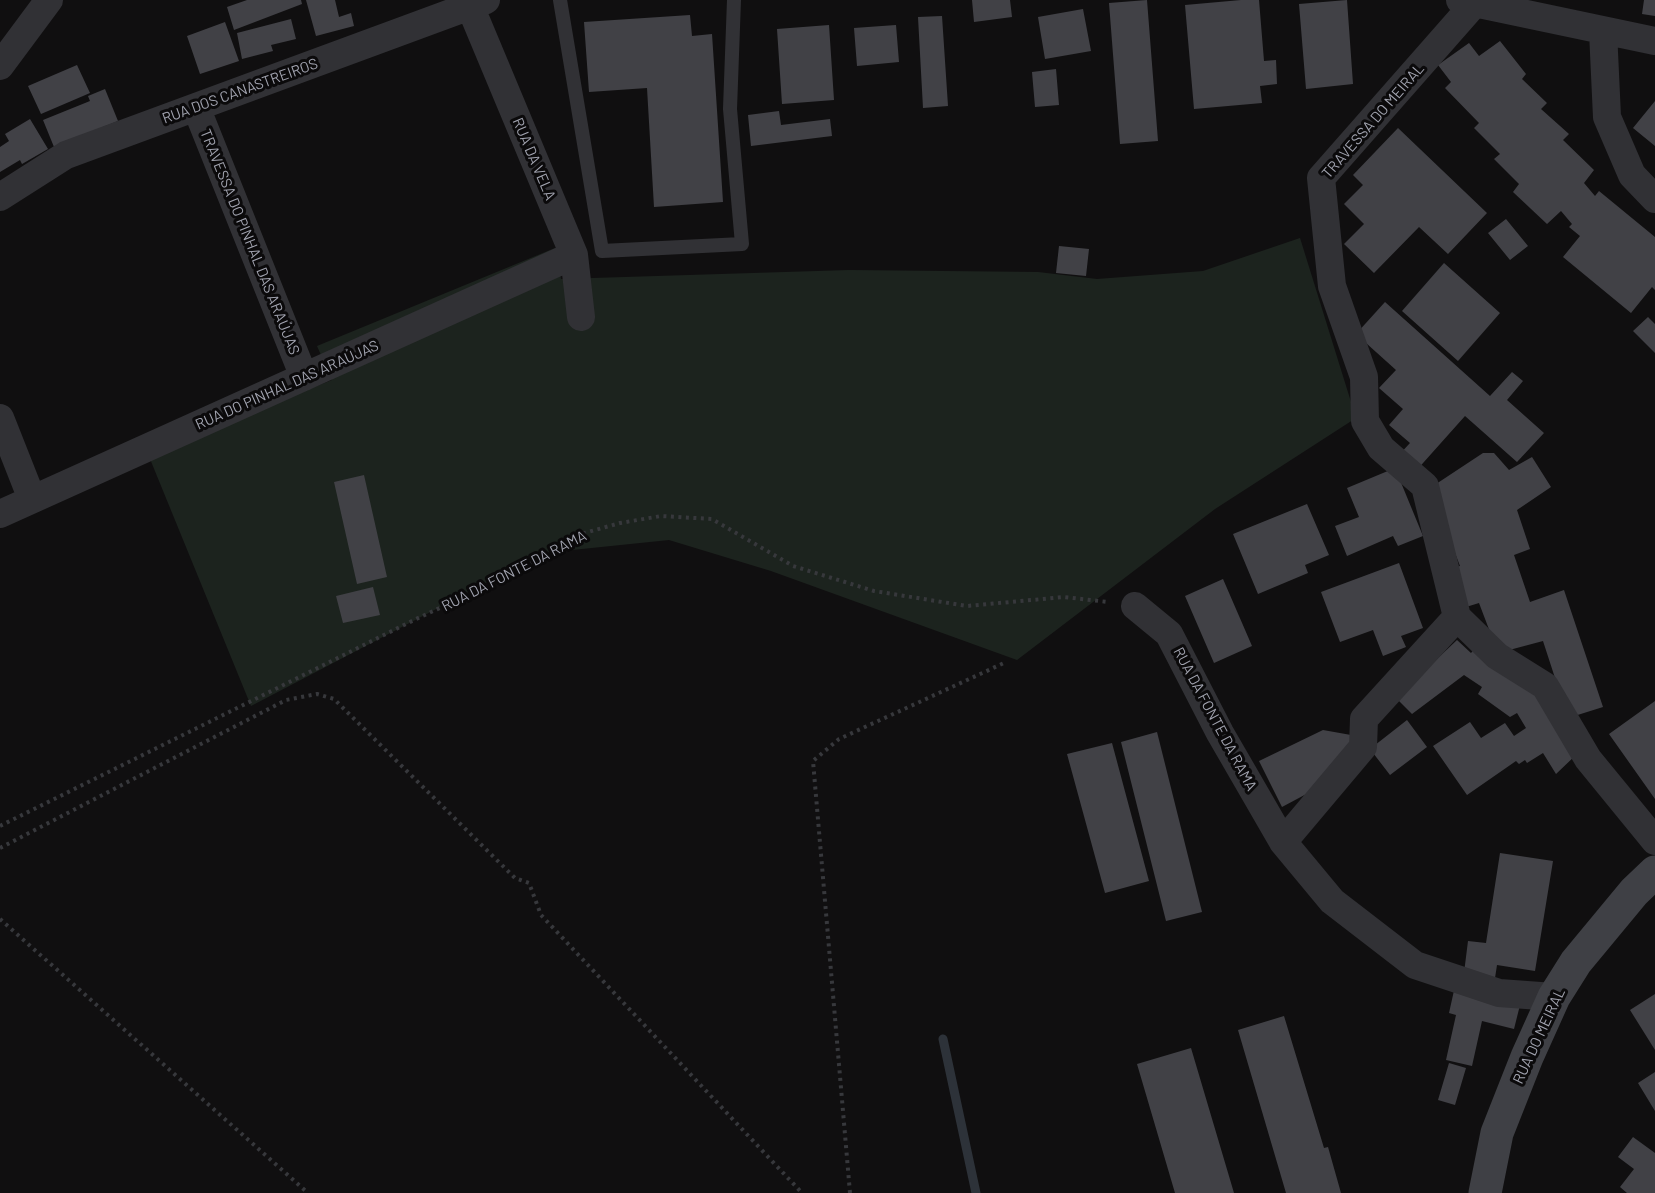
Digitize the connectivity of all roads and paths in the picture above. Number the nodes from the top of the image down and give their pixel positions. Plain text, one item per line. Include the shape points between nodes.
1 (49, 0) edge
2 (560, 0) edge
3 (734, 0) edge
4 (1467, 2) edge
5 (478, 3) edge
6 (1603, 31) junction
7 (1655, 41) edge
8 (0, 66) edge
9 (196, 107) junction
10 (0, 197) edge
11 (1655, 199) edge
12 (574, 255) junction
13 (581, 317) dead end
14 (304, 377) junction
15 (0, 418) edge
16 (32, 499) junction
17 (0, 514) edge
18 (1135, 606) joint
19 (1457, 617) junction
20 (1004, 663) dead end
21 (0, 826) edge
22 (1655, 841) edge
23 (1283, 842) junction
24 (0, 848) edge
25 (1655, 872) edge
26 (0, 919) edge
27 (1554, 997) junction
28 (308, 1193) edge
29 (802, 1193) edge
30 (850, 1193) edge
31 (1485, 1193) edge

1 - 8 street
2 - 3 lane via 602,250 742,244 730,109
4 - 6 street
4 - 19 street, TRAVESSA DO MEIRAL via 1320,178 1332,286 1364,377 1365,421 1381,448 1425,486
5 - 9 street, RUA DOS CANASTREIROS
5 - 12 street, RUA DA VELA
6 - 7 street
6 - 11 street via 1607,117 1632,175
9 - 10 street, RUA DOS CANASTREIROS via 66,155
9 - 14 street, TRAVESSA DO PINHAL DAS ARAÚJAS
12 - 13 street, RUA DA VELA
12 - 14 street, RUA DO PINHAL DAS ARAÚJAS
14 - 16 street, RUA DO PINHAL DAS ARAÚJAS
15 - 16 street
16 - 17 street, RUA DO PINHAL DAS ARAÚJAS
18 - 21 path, RUA DA FONTE DA RAMA via 1064,597 967,606 874,591 793,566 712,519 661,516 620,523 581,534 511,575
18 - 23 street, RUA DA FONTE DA RAMA via 1169,634
19 - 22 street via 1497,656 1545,686 1588,759
19 - 23 street via 1364,719 1363,747
20 - 30 path via 839,739 813,761
23 - 27 street, RUA DA FONTE DA RAMA via 1332,901 1415,965 1499,993
24 - 29 path via 286,700 316,694 334,699 516,878 529,883 541,915
25 - 27 street, RUA DO MEIRAL via 1576,962
26 - 28 path
27 - 31 street, RUA DO MEIRAL via 1497,1133

